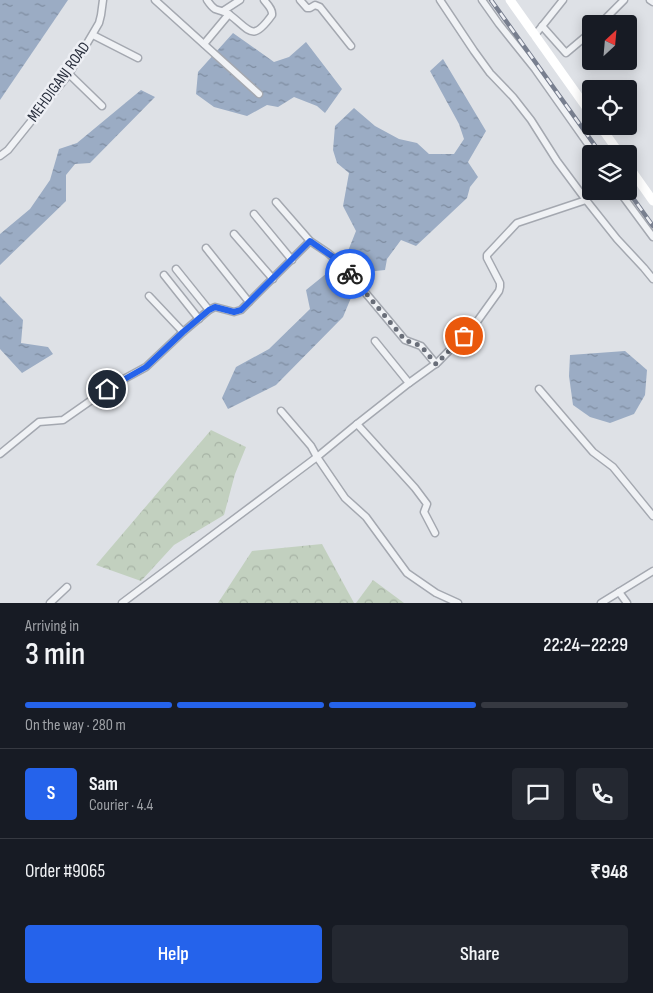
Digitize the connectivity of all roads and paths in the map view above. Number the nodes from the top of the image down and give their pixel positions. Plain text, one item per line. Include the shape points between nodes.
1 (103, 0) edge
2 (155, 0) edge
3 (207, 0) edge
4 (240, 0) edge
5 (264, 0) edge
6 (300, 0) edge
7 (440, 0) edge
8 (482, 0) edge
9 (510, 0) edge
10 (563, 0) edge
11 (624, 0) edge
12 (226, 13) junction
13 (609, 15) edge
14 (542, 26) junction
15 (93, 35) junction
16 (535, 35) junction
17 (582, 40) edge
18 (555, 41) junction
19 (204, 44) junction
20 (351, 46) dead end
21 (546, 51) junction
22 (138, 58) dead end
23 (69, 74) junction
24 (259, 94) dead end
25 (582, 101) edge
26 (102, 106) dead end
27 (588, 145) edge
28 (0, 156) edge
29 (637, 178) edge
30 (582, 195) edge
31 (586, 200) joint
32 (626, 200) edge
33 (653, 201) edge
34 (276, 202) dead end
35 (254, 214) dead end
36 (234, 234) dead end
37 (653, 237) edge
38 (310, 241) junction
39 (206, 248) dead end
40 (292, 260) junction
41 (176, 269) dead end
42 (164, 276) dead end
43 (273, 279) junction
44 (653, 279) edge
45 (149, 296) dead end
46 (249, 302) junction
47 (209, 310) junction
48 (199, 319) junction
49 (183, 332) junction
50 (375, 341) dead end
51 (436, 364) junction
52 (409, 383) junction
53 (539, 389) dead end
54 (282, 411) dead end
55 (357, 424) junction
56 (0, 454) edge
57 (317, 457) junction
58 (653, 516) edge
59 (435, 533) dead end
60 (653, 571) edge
61 (67, 587) dead end
62 (619, 592) junction
63 (50, 603) edge
64 (122, 603) edge
65 (458, 603) edge
66 (601, 603) edge
67 (627, 603) edge

1 - 15 street, MEHDIGANJ ROAD via 102,15
2 - 19 street
3 - 12 street via 216,10
4 - 12 street
5 - 12 street via 273,12 255,31 246,30
6 - 20 street via 307,8 320,7
7 - 30 street via 474,51 531,120
8 - 27 street
9 - 16 main road
10 - 14 street
11 - 13 street
12 - 19 street
14 - 16 street
14 - 18 street
15 - 22 street
15 - 23 street, MEHDIGANJ ROAD
16 - 21 main road
17 - 18 street via 566,53
18 - 21 street
19 - 24 street
21 - 25 main road
23 - 26 street
23 - 28 street, MEHDIGANJ ROAD
29 - 33 main road
31 - 44 street
31 - 51 street via 517,223 488,254 500,283 499,291 476,323
32 - 37 street
34 - 38 street
35 - 40 street
36 - 43 street
38 - 40 street
38 - 51 street via 336,259 405,340 421,346
39 - 46 street
40 - 43 street
41 - 47 street
42 - 48 street
43 - 46 street
45 - 49 street
46 - 47 street via 238,312 215,307
47 - 48 street
48 - 49 street
49 - 56 street via 146,367 113,385 63,420 39,422
50 - 52 street
51 - 52 street
52 - 55 street
53 - 58 street via 592,452 613,467
54 - 57 street
55 - 57 street
55 - 59 street via 427,504 424,512
57 - 64 street
57 - 65 street via 345,498 366,516 407,573 436,593
60 - 62 street
61 - 63 street
62 - 66 street
62 - 67 street

